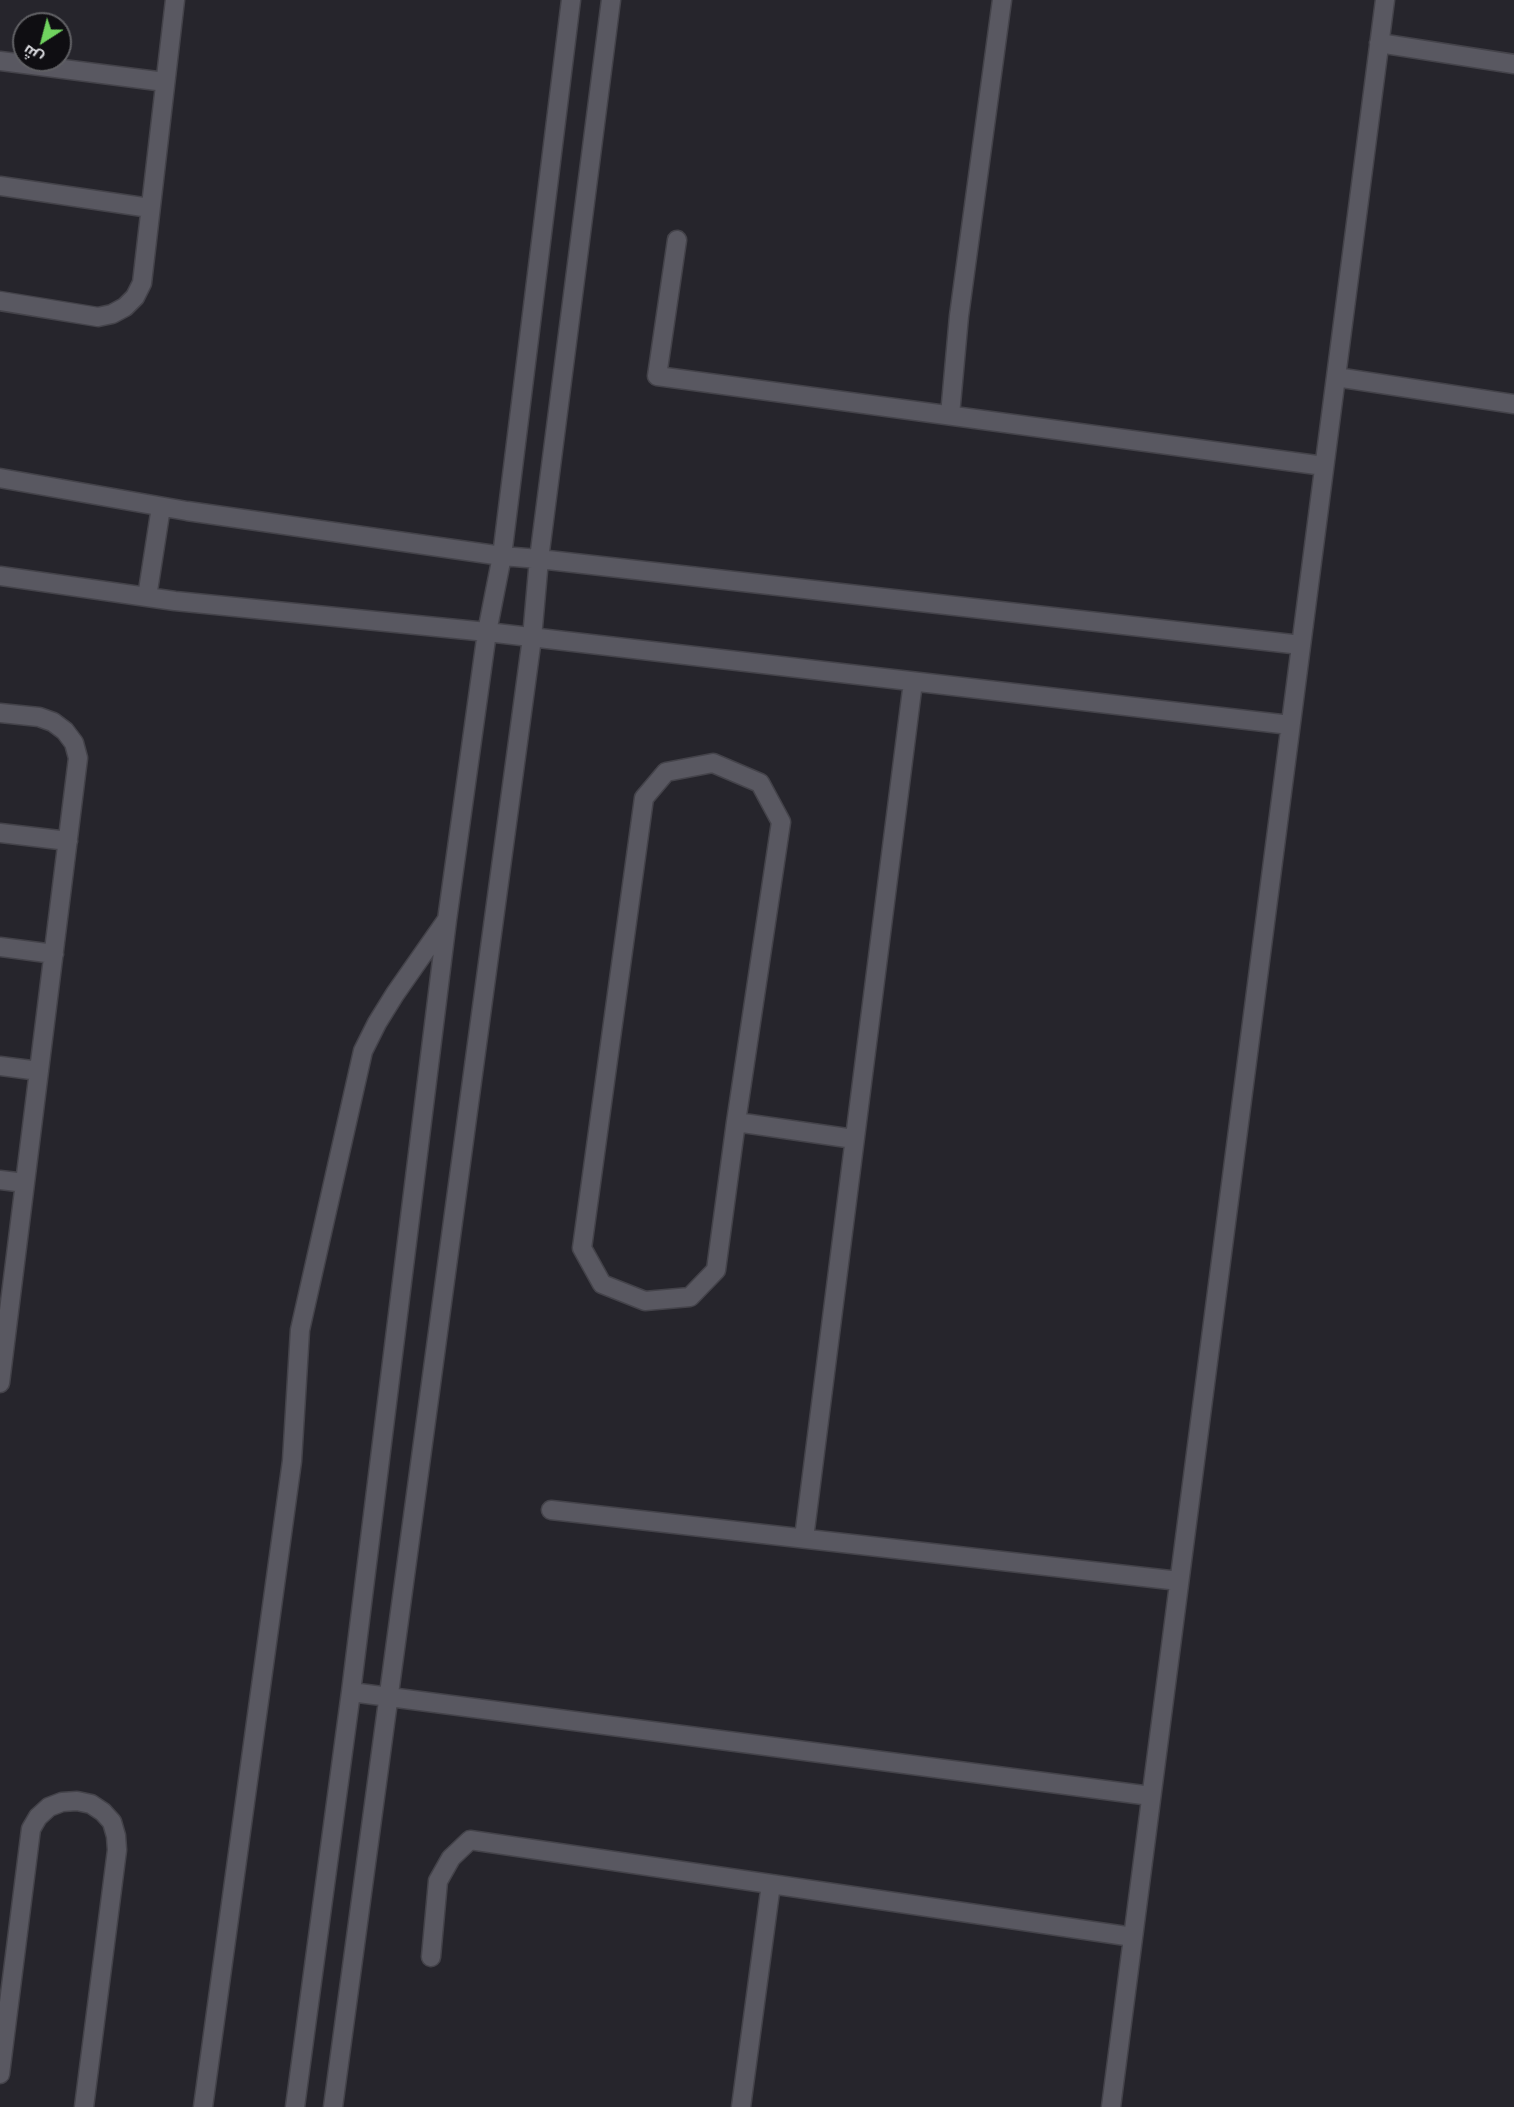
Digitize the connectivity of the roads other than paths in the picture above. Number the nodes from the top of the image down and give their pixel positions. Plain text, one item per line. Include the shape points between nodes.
1 (175, 0) edge
2 (571, 0) edge
3 (610, 0) edge
4 (1002, 0) edge
5 (1385, 0) edge
6 (1379, 43) junction
7 (0, 61) edge
8 (1514, 64) edge
9 (165, 82) junction
10 (0, 186) edge
11 (150, 208) junction
12 (677, 240) dead end
13 (0, 301) edge
14 (1336, 377) junction
15 (1514, 404) edge
16 (950, 415) junction
17 (1324, 466) junction
18 (0, 478) edge
19 (160, 507) junction
20 (502, 556) junction
21 (539, 559) junction
22 (0, 576) edge
23 (147, 597) junction
24 (487, 632) junction
25 (532, 638) junction
26 (1301, 645) junction
27 (913, 682) junction
28 (0, 713) edge
29 (1290, 725) junction
30 (0, 833) edge
31 (68, 841) junction
32 (447, 920) junction
33 (0, 947) edge
34 (54, 954) junction
35 (0, 1066) edge
36 (39, 1071) junction
37 (736, 1122) junction
38 (854, 1139) junction
39 (0, 1180) edge
40 (25, 1183) junction
41 (6, 1296) edge
42 (0, 1383) edge
43 (551, 1510) dead end
44 (804, 1538) junction
45 (1179, 1581) junction
46 (351, 1692) junction
47 (389, 1696) junction
48 (1151, 1796) junction
49 (771, 1884) junction
50 (1133, 1937) junction
51 (432, 1957) dead end
52 (5, 1988) edge
53 (0, 2074) edge
54 (84, 2107) edge
55 (203, 2107) edge
56 (295, 2107) edge
57 (333, 2107) edge
58 (741, 2107) edge
59 (1111, 2107) edge

1 - 9 lane
2 - 20 lane
3 - 21 lane
4 - 16 lane via 959,316
5 - 6 lane
6 - 8 lane
6 - 14 lane
7 - 9 lane
9 - 11 lane
10 - 11 lane
11 - 13 lane via 142,284 125,307 98,317
12 - 16 lane via 657,376
14 - 15 lane
14 - 17 lane
16 - 17 lane
17 - 26 lane
18 - 19 lane
19 - 20 lane
19 - 23 lane
20 - 21 lane
20 - 24 lane
21 - 25 lane
21 - 26 lane
22 - 23 lane
23 - 24 lane
24 - 25 lane
24 - 32 lane
25 - 27 lane
25 - 47 lane
26 - 29 lane
27 - 29 lane
27 - 38 lane
28 - 31 lane via 54,722 74,743 78,758
29 - 45 lane
30 - 31 lane
31 - 34 lane
32 - 46 lane
32 - 55 lane via 395,994 363,1051 300,1330 292,1461
33 - 34 lane
34 - 36 lane
35 - 36 lane
36 - 40 lane
37 - 37 lane via 716,1270 690,1297 645,1301 602,1284 582,1248 644,798 666,772 712,763 760,783 781,822
37 - 38 lane
38 - 44 lane
39 - 40 lane
40 - 41 lane
41 - 42 lane
43 - 44 lane
44 - 45 lane
45 - 48 lane
46 - 47 lane
46 - 56 lane
47 - 48 lane
47 - 57 lane
48 - 50 lane
49 - 50 lane
49 - 51 lane via 470,1840 451,1858 438,1881
49 - 58 lane
50 - 59 lane
52 - 53 lane
52 - 54 lane via 32,1829 38,1817 56,1804 77,1800 91,1804 112,1822 117,1850

